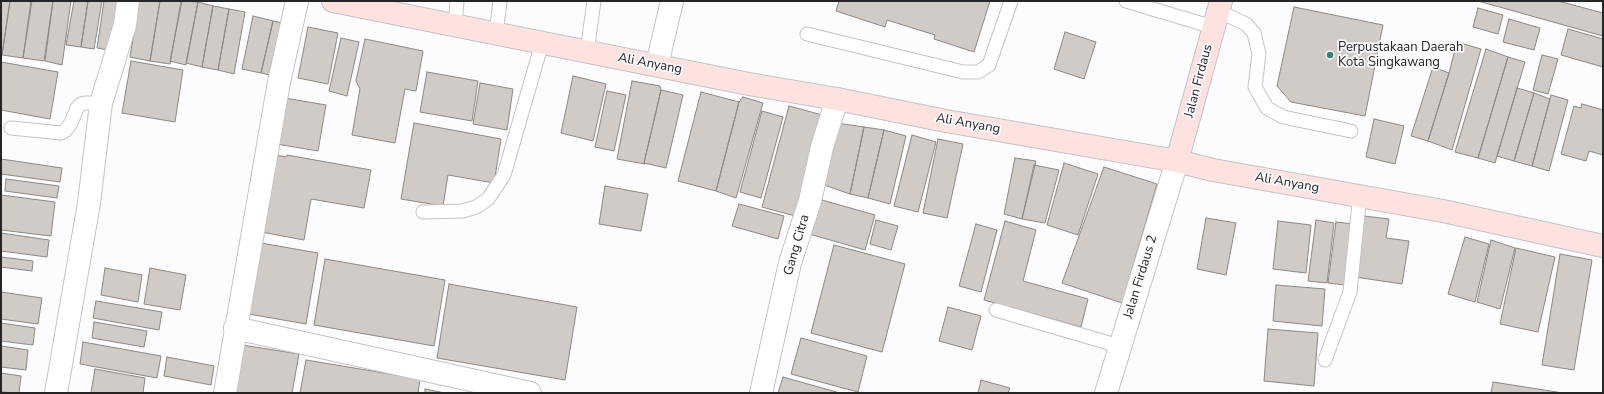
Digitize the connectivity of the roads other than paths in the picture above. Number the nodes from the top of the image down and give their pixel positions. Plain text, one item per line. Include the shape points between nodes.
1 (128, 1) edge
2 (297, 1) edge
3 (333, 1) edge
4 (457, 1) edge
5 (500, 1) edge
6 (594, 1) edge
7 (672, 1) edge
8 (1011, 1) edge
9 (1126, 1) edge
10 (398, 9) edge
11 (1217, 13) edge
12 (455, 25) junction
13 (496, 33) junction
14 (807, 34) dead end
15 (542, 43) junction
16 (587, 52) junction
17 (657, 65) junction
18 (837, 99) junction
19 (101, 104) junction
20 (11, 128) dead end
21 (1351, 131) dead end
22 (1177, 161) junction
23 (1349, 194) junction
24 (423, 212) dead end
25 (1603, 246) edge
26 (996, 310) dead end
27 (235, 328) junction
28 (1120, 346) junction
29 (1326, 360) dead end
30 (56, 393) edge
31 (225, 393) edge
32 (530, 393) edge
33 (761, 393) edge
34 (1106, 393) edge

1 - 19 street via 125,25
2 - 27 street via 279,82
3 - 10 street, Ali Anyang
4 - 12 lane
5 - 13 lane
6 - 16 lane
7 - 17 street
8 - 14 lane via 989,65 978,72 963,72
9 - 11 lane
10 - 12 street, Ali Anyang
11 - 21 lane via 1246,24 1254,33 1259,54 1255,87 1267,108 1283,117
11 - 22 street, Jalan Firdaus
12 - 13 street, Ali Anyang
13 - 15 street, Ali Anyang
15 - 16 street, Ali Anyang
15 - 24 lane via 504,175 488,199 476,207 463,211
16 - 17 street, Ali Anyang
17 - 18 street, Ali Anyang
18 - 22 street, Ali Anyang via 946,121
18 - 33 street, Gang Citra via 822,147 810,202 790,263
19 - 20 lane via 81,104 71,123 60,133
19 - 30 street via 89,203
22 - 23 street, Ali Anyang
22 - 28 street, Jalan Firdaus 2
23 - 25 street, Ali Anyang via 1443,211
23 - 29 lane via 1359,204 1350,292
26 - 28 lane
27 - 31 street
27 - 32 street
28 - 34 street, Jalan Firdaus 2

